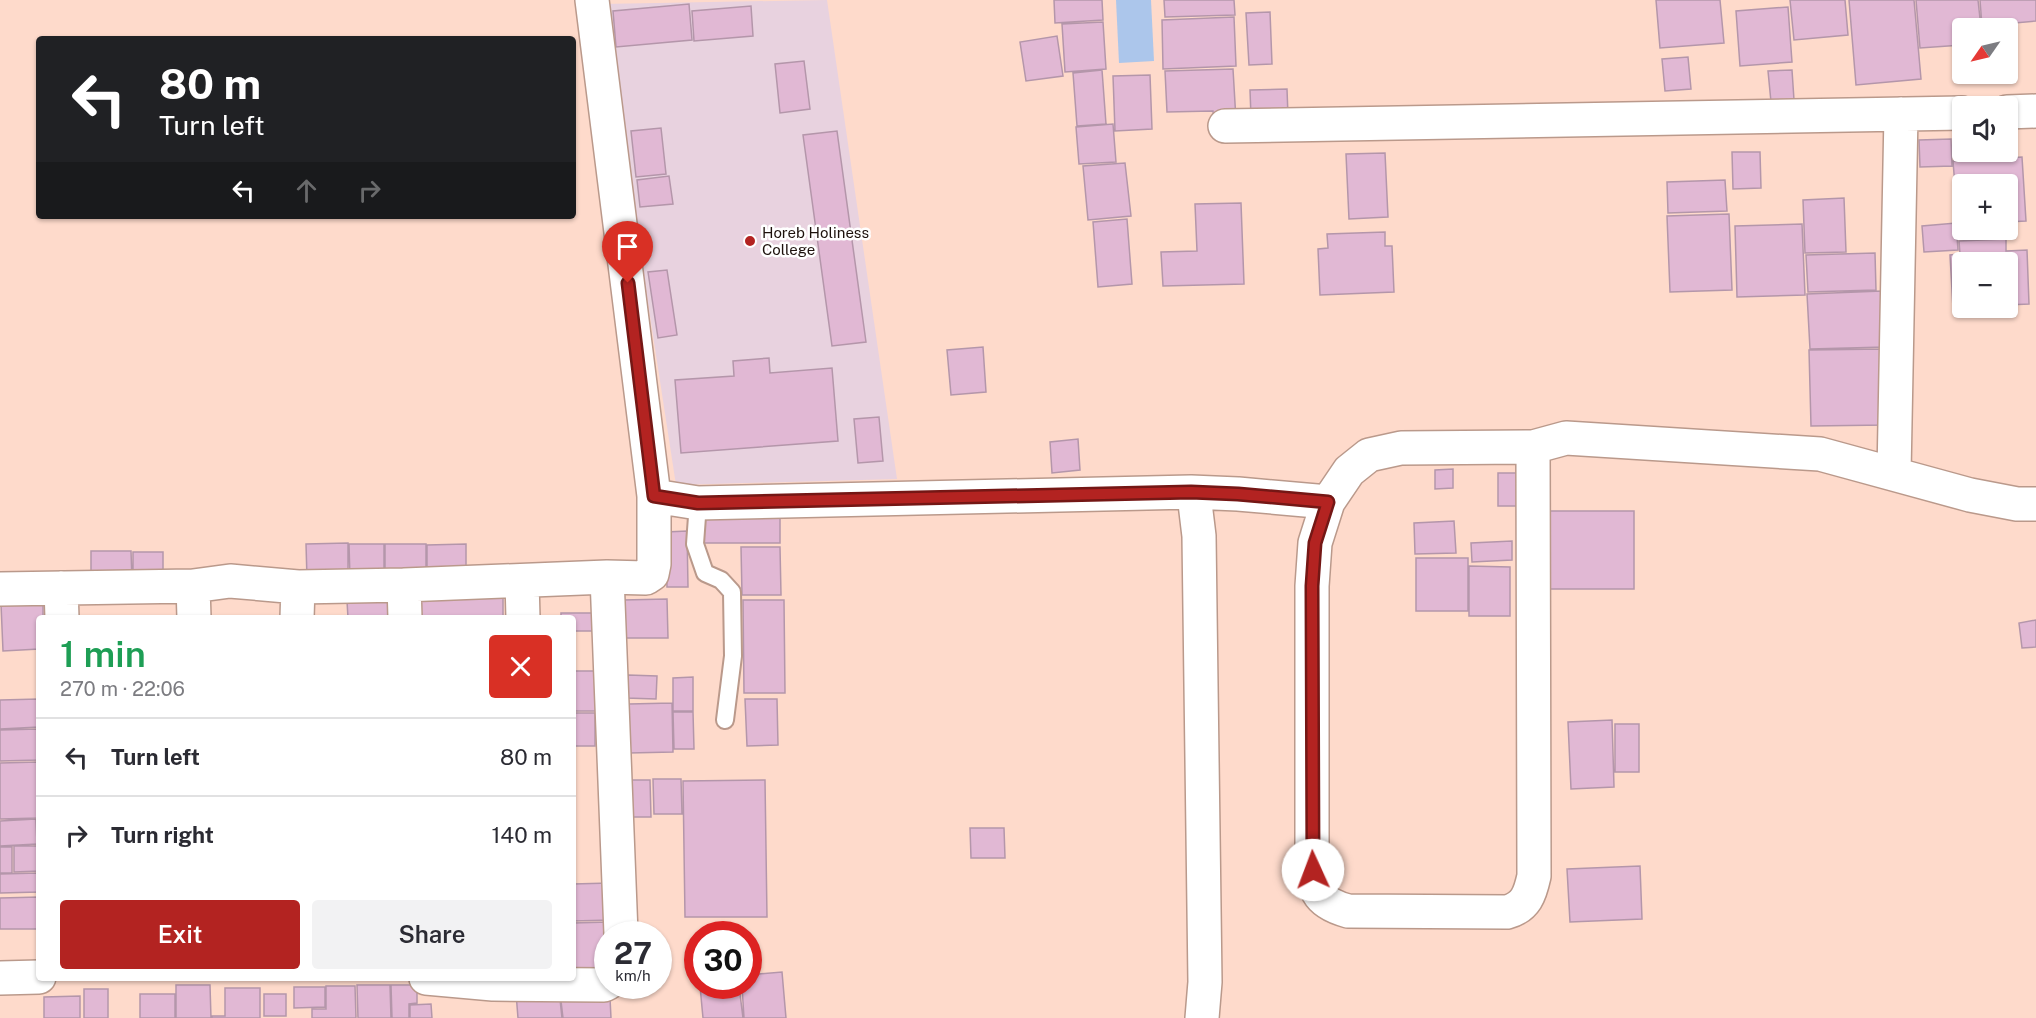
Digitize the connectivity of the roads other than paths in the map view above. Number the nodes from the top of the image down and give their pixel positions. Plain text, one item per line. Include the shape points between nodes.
1 (592, 0) edge
2 (2036, 111) edge
3 (2018, 112) edge
4 (1952, 113) edge
5 (1901, 114) junction
6 (1225, 126) dead end
7 (1533, 447) junction
8 (1894, 473) junction
9 (1191, 492) junction
10 (654, 496) junction
11 (1328, 502) junction
12 (698, 503) junction
13 (2036, 504) edge
14 (607, 577) junction
15 (522, 581) junction
16 (404, 585) junction
17 (0, 589) edge
18 (193, 602) edge
19 (298, 602) edge
20 (61, 603) edge
21 (405, 615) edge
22 (523, 615) edge
23 (726, 720) dead end
24 (620, 921) edge
25 (36, 977) edge
26 (0, 978) edge
27 (460, 981) edge
28 (532, 981) edge
29 (594, 984) edge
30 (1202, 1018) edge

1 - 10 street
2 - 3 street
4 - 5 street
5 - 6 street
5 - 8 street
7 - 8 street via 1566,438 1820,454
7 - 11 street via 1401,448 1369,455 1349,471
7 - 11 street via 1534,876 1530,895 1516,910 1348,911 1330,906 1314,884 1312,586 1315,543
8 - 13 street via 1970,495
9 - 11 street
9 - 12 street
9 - 30 street via 1199,536 1205,982
10 - 12 street
10 - 14 street via 652,574 646,578
12 - 23 lane via 695,544 705,573 721,580 732,592 733,656
14 - 15 street
14 - 24 street
15 - 16 street
15 - 22 street
16 - 19 street
16 - 21 street
17 - 20 street
18 - 19 street via 230,581
18 - 20 street
25 - 26 street
27 - 28 street
28 - 29 street

